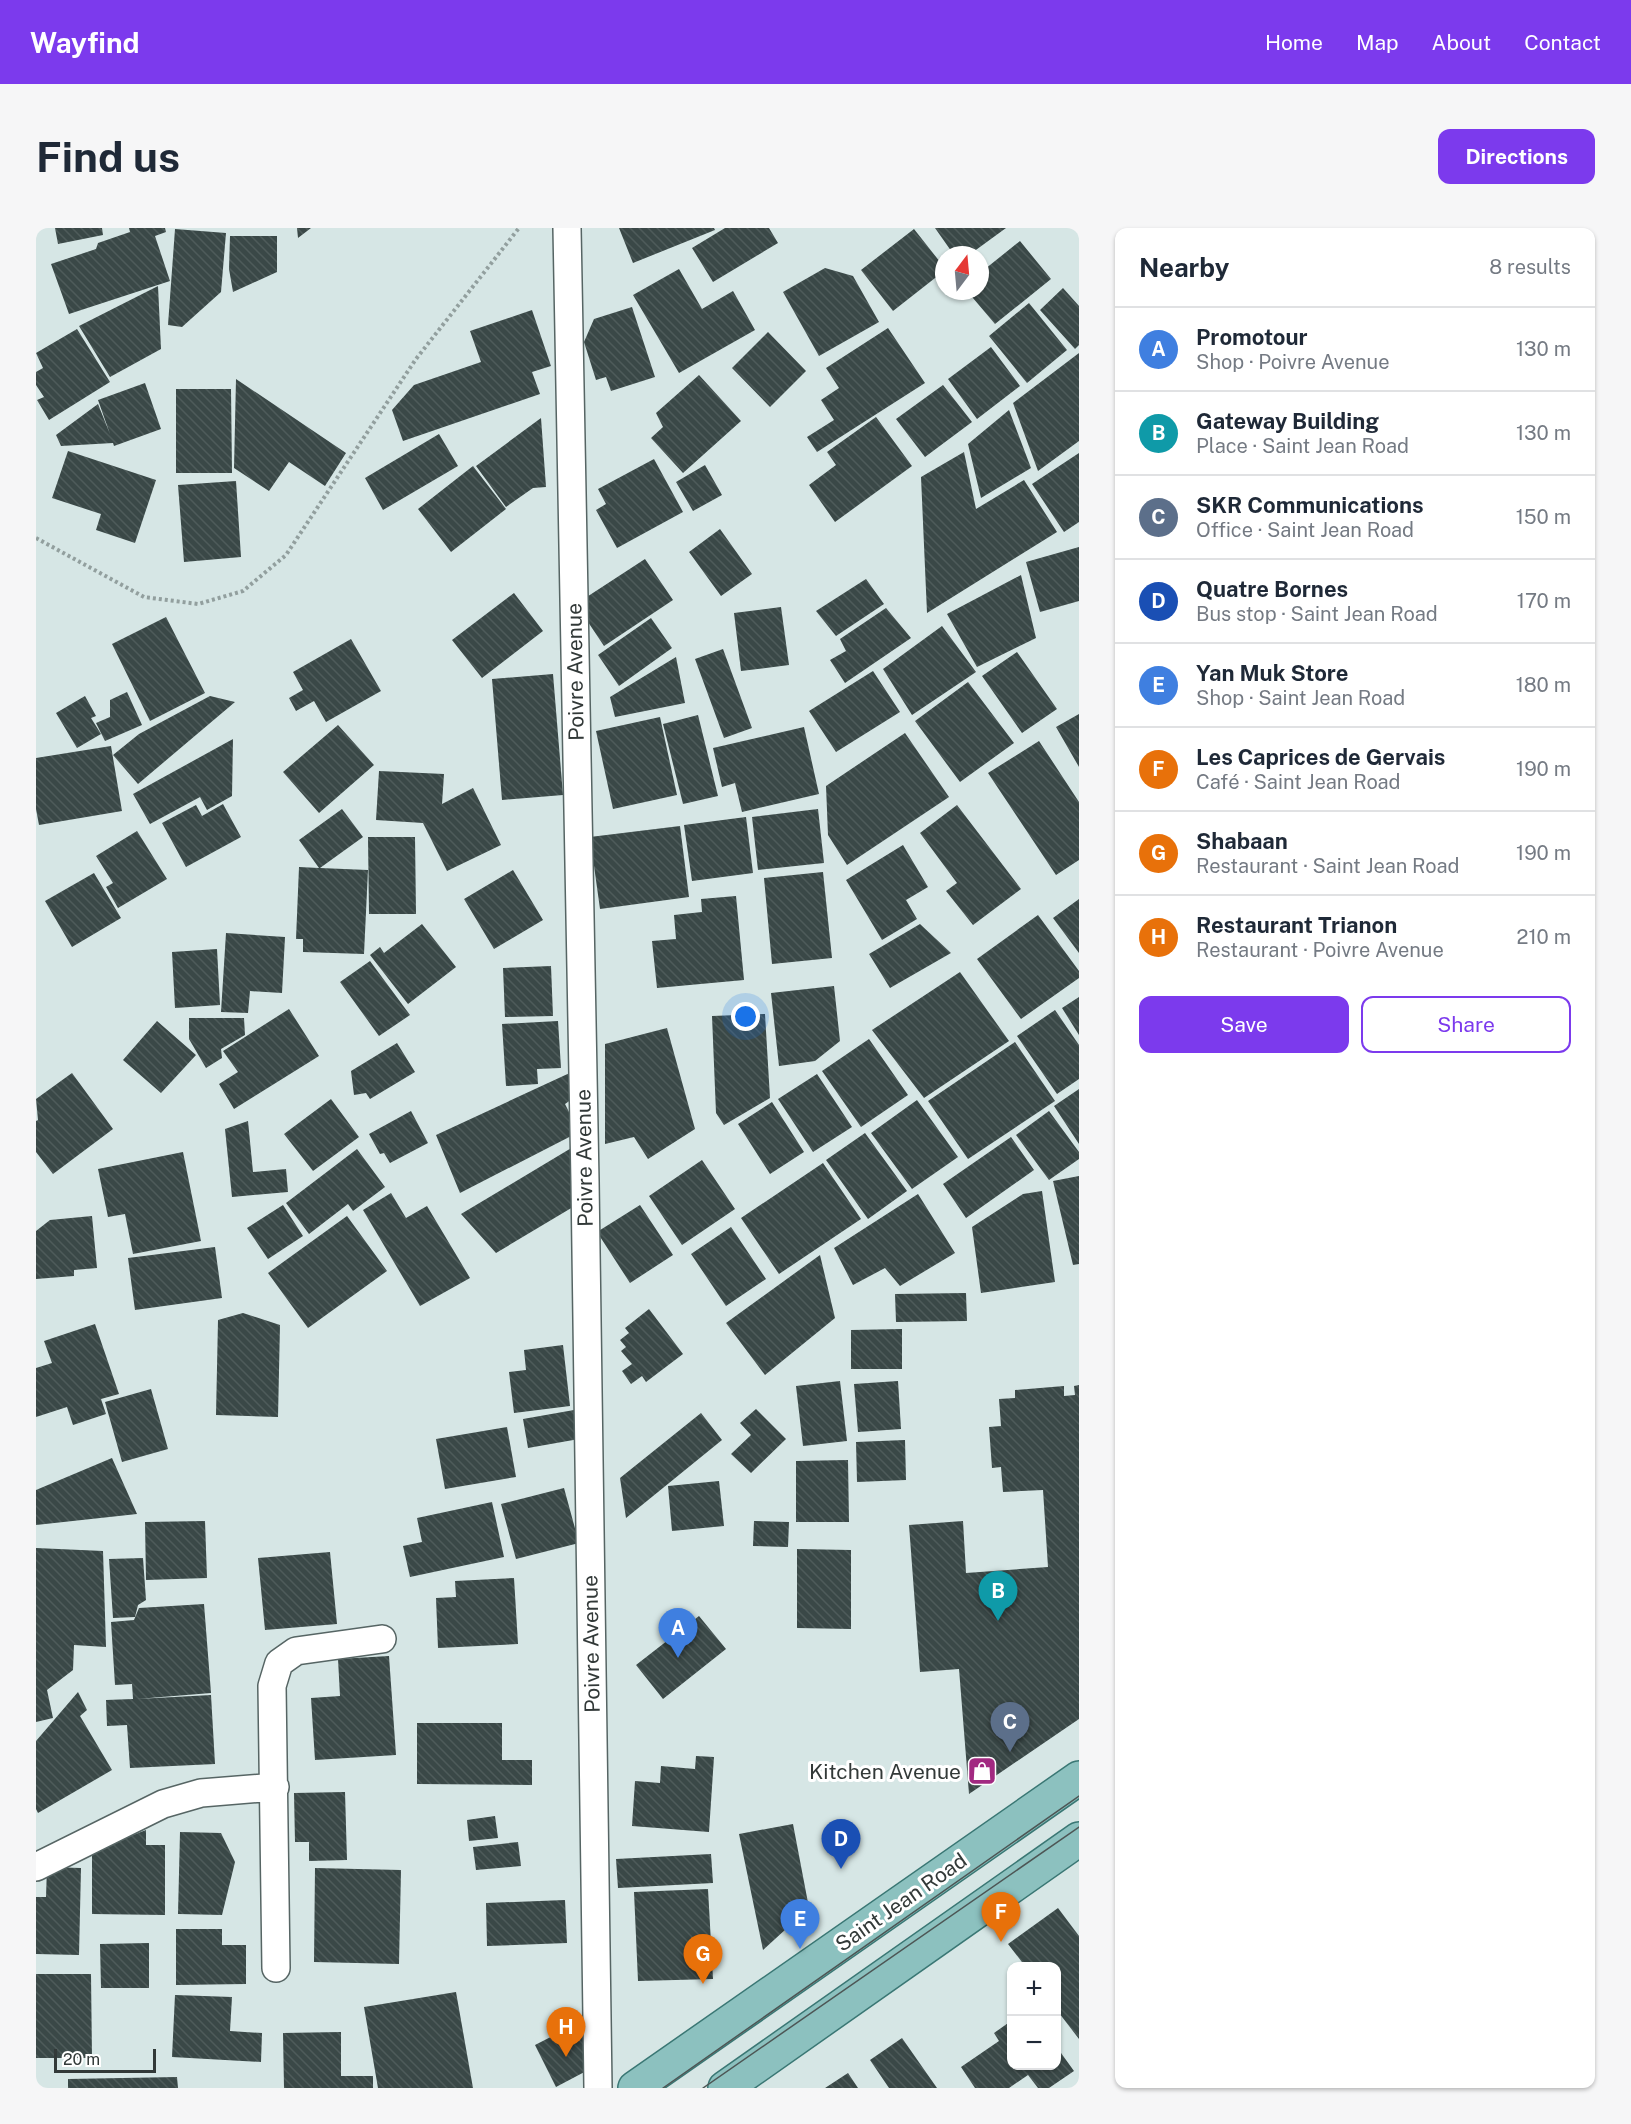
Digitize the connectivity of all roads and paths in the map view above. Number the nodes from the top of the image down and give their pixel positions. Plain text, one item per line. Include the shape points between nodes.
1 (519, 228) edge
2 (567, 228) edge
3 (36, 538) edge
4 (382, 1639) dead end
5 (1079, 1778) edge
6 (275, 1787) junction
7 (1079, 1839) edge
8 (36, 1867) edge
9 (276, 1968) dead end
10 (598, 2088) edge
11 (635, 2088) edge
12 (725, 2088) edge

1 - 3 path via 416,359 286,555 243,591 198,603 144,597
2 - 10 street, Poivre Avenue
4 - 6 street via 296,1651 279,1663 272,1686
5 - 11 main road, Saint Jean Road
6 - 8 street via 201,1793 163,1804
6 - 9 street
7 - 12 main road

